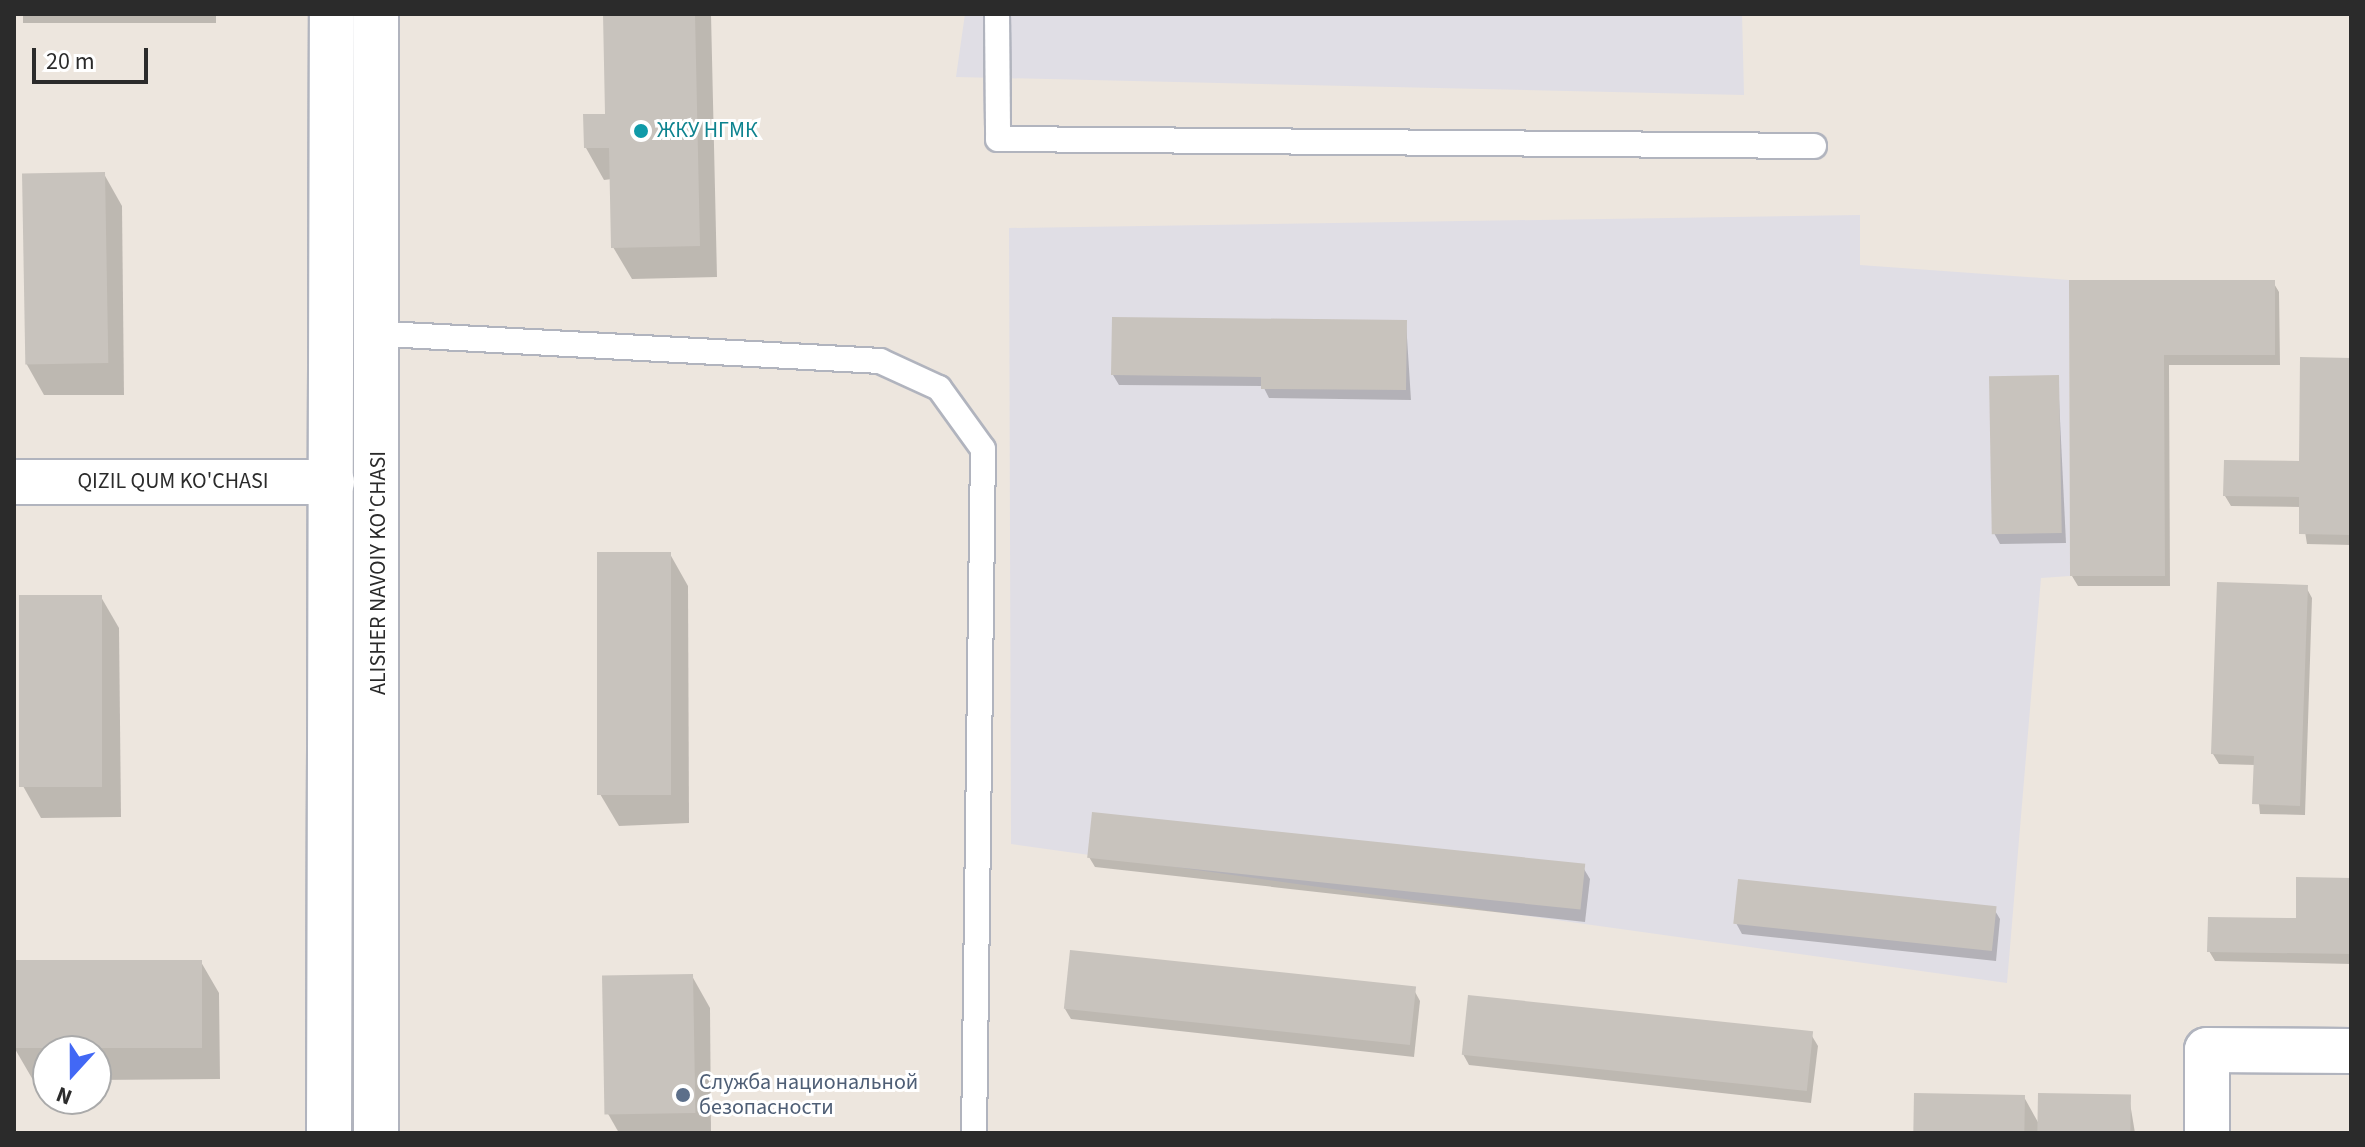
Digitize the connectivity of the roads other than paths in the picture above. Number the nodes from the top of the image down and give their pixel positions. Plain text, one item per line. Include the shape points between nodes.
1 (332, 14) edge
2 (376, 14) edge
3 (997, 14) edge
4 (1814, 146) dead end
5 (332, 331) junction
6 (379, 333) junction
7 (14, 482) edge
8 (332, 482) junction
9 (2351, 1051) edge
10 (329, 1133) edge
11 (376, 1133) edge
12 (974, 1133) edge
13 (2207, 1133) edge

1 - 5 main road
2 - 6 main road, ALISHER NAVOIY KO'CHASI
3 - 4 lane via 998,139
5 - 6 lane
5 - 8 main road
6 - 11 main road, ALISHER NAVOIY KO'CHASI
6 - 12 lane via 880,361 939,388 983,449
7 - 8 main road, QIZIL QUM KO'CHASI
8 - 10 main road
9 - 13 main road via 2207,1050

